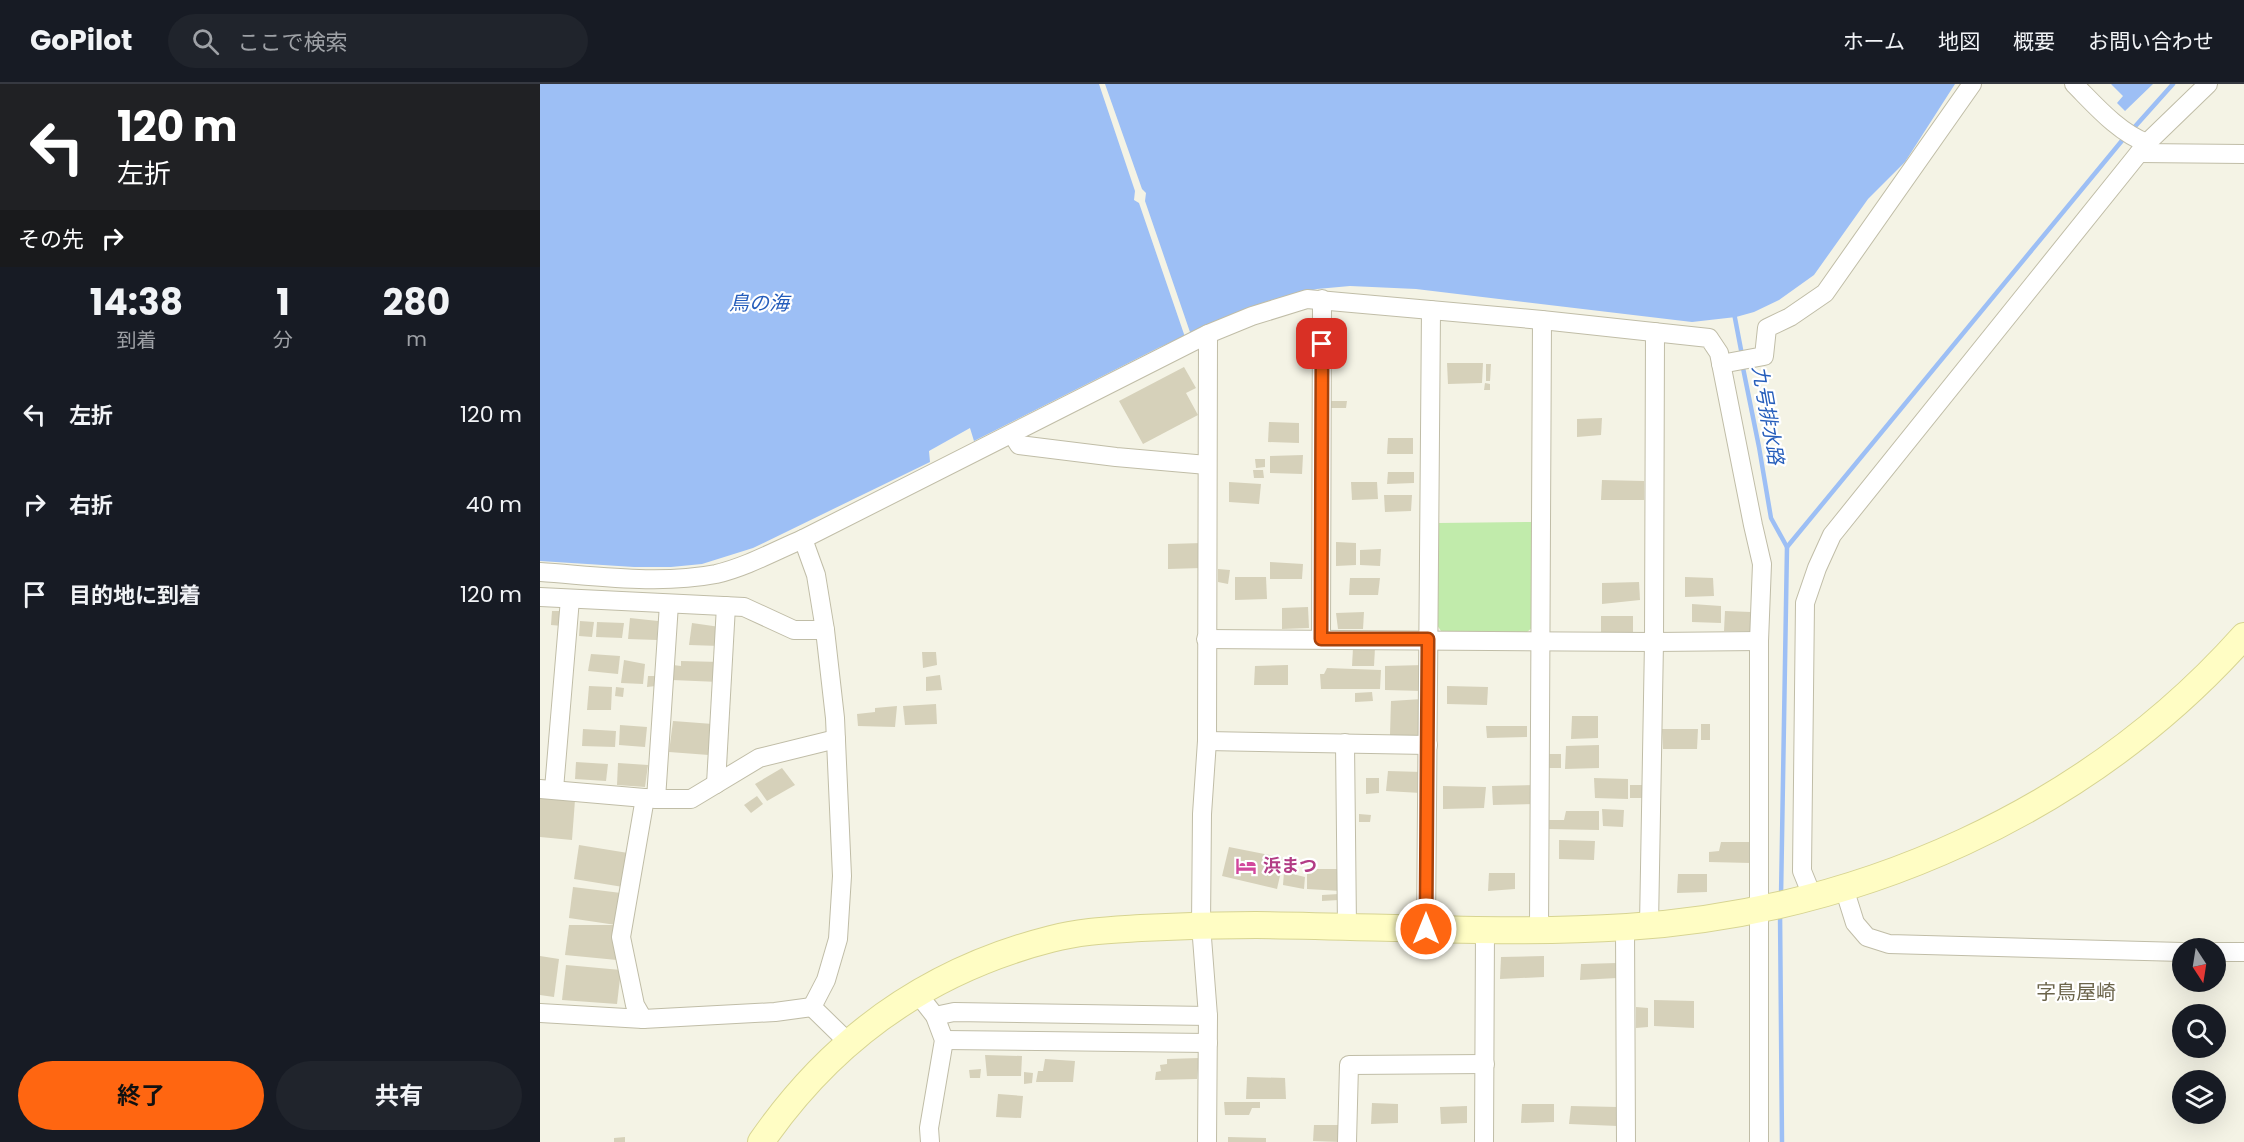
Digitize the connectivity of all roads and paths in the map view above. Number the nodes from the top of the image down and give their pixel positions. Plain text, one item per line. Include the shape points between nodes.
1 (1972, 84) edge
2 (2074, 84) edge
3 (2208, 84) edge
4 (2142, 145) junction
5 (2244, 154) edge
6 (1322, 299) junction
7 (1431, 310) junction
8 (1542, 320) junction
9 (1655, 332) junction
10 (1208, 334) junction
11 (1726, 364) junction
12 (1012, 434) junction
13 (1207, 465) junction
14 (802, 539) junction
15 (540, 572) edge
16 (540, 597) edge
17 (570, 599) junction
18 (669, 604) junction
19 (726, 606) junction
20 (825, 630) junction
21 (2244, 636) edge
22 (1206, 639) junction
23 (1321, 639) junction
24 (1428, 639) junction
25 (1541, 640) junction
26 (1758, 641) junction
27 (1654, 642) junction
28 (836, 739) junction
29 (1207, 741) junction
30 (1345, 743) junction
31 (1428, 745) junction
32 (716, 784) junction
33 (547, 789) edge
34 (651, 799) junction
35 (1844, 888) junction
36 (1806, 900) junction
37 (1765, 908) junction
38 (1202, 925) junction
39 (1347, 926) junction
40 (1637, 926) junction
41 (1426, 929) junction
42 (1539, 929) junction
43 (1485, 930) junction
44 (2172, 952) edge
45 (2226, 952) edge
46 (2244, 952) edge
47 (917, 993) junction
48 (812, 1007) junction
49 (540, 1013) edge
50 (935, 1016) junction
51 (1208, 1016) junction
52 (643, 1019) junction
53 (944, 1040) junction
54 (849, 1042) junction
55 (1208, 1043) junction
56 (1485, 1064) junction
57 (761, 1142) edge
58 (930, 1142) edge
59 (1207, 1142) edge
60 (1347, 1142) edge
61 (1484, 1142) edge
62 (1626, 1142) edge
63 (1760, 1142) edge

1 - 11 street via 1825,292 1767,328 1764,356
2 - 4 street
3 - 4 street
4 - 5 street
4 - 36 street via 1832,535 1816,568 1805,603 1802,871
6 - 7 street
6 - 10 street via 1307,299
6 - 23 street
7 - 8 street
7 - 24 street
8 - 9 street
8 - 25 street
9 - 11 street via 1709,338
9 - 27 street
10 - 12 street
10 - 13 street
11 - 26 street via 1762,564
12 - 13 street via 1018,444 1052,450
12 - 14 street
13 - 22 street
14 - 15 street via 740,567 678,580
14 - 20 street via 816,575
16 - 17 street
17 - 18 street
17 - 33 street
18 - 19 street
18 - 34 street
19 - 20 street via 744,607 794,630
19 - 32 street
20 - 28 street
21 - 35 street via 2186,694 2073,784 1993,829
22 - 23 street
22 - 29 street
23 - 24 street
24 - 25 street
24 - 31 street
25 - 27 street
25 - 42 street
26 - 27 street
26 - 37 street
27 - 40 street
28 - 32 street via 759,758
28 - 48 street via 842,876 838,939 826,980
29 - 30 street
29 - 38 street via 1202,814
30 - 31 street
30 - 39 street
31 - 41 street
32 - 34 street via 691,799
33 - 34 street
34 - 52 street via 621,936 635,1005
35 - 36 street
35 - 44 street via 1856,922 1867,937 1889,944
36 - 37 street
37 - 40 street
37 - 63 street
38 - 39 street
38 - 47 street via 1094,931 1054,938 968,967
38 - 51 street
39 - 41 street
40 - 42 street
40 - 62 street
41 - 43 street
42 - 43 street
43 - 56 street
45 - 46 street
47 - 50 street
47 - 54 street
48 - 52 street
48 - 54 street
49 - 52 street
50 - 51 street via 954,1012
50 - 53 street
51 - 55 street
53 - 55 street
53 - 58 street
54 - 57 street via 779,1115
55 - 59 street
56 - 60 street via 1349,1065
56 - 61 street

